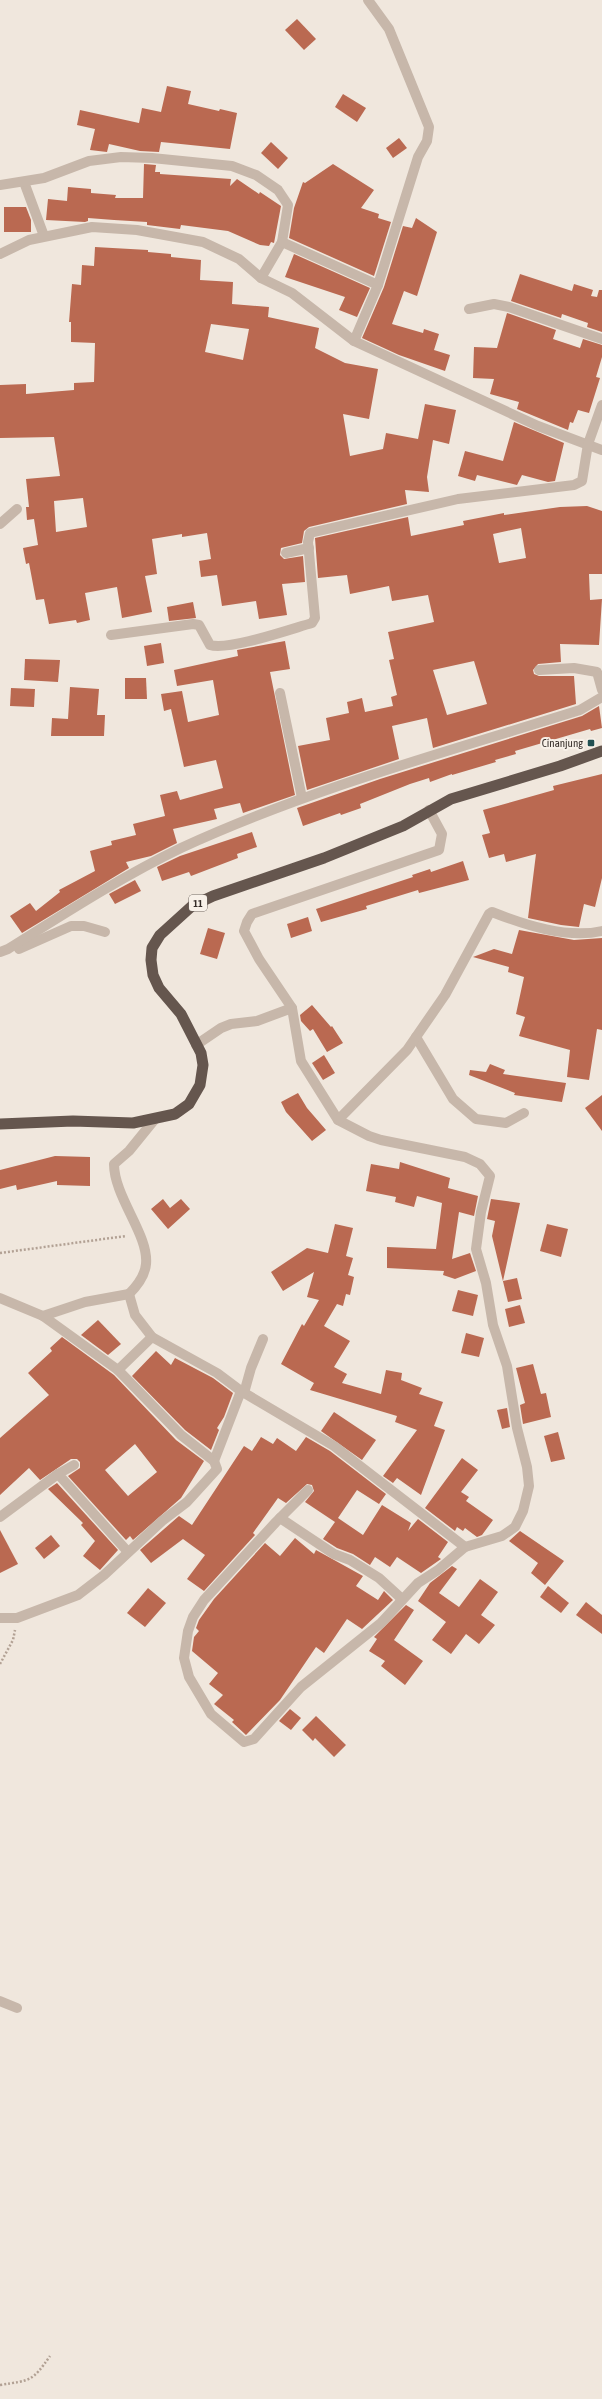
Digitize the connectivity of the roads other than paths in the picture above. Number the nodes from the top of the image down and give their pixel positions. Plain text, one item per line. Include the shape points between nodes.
1 (368, 0) edge
2 (24, 182) junction
3 (0, 185) edge
4 (44, 236) junction
5 (282, 242) junction
6 (0, 254) edge
7 (261, 278) junction
8 (378, 285) junction
9 (469, 309) dead end
10 (602, 339) edge
11 (354, 341) junction
12 (602, 405) edge
13 (588, 444) junction
14 (602, 450) edge
15 (17, 509) dead end
16 (0, 524) edge
17 (309, 548) junction
18 (286, 553) dead end
19 (111, 635) dead end
20 (539, 670) dead end
21 (602, 690) edge
22 (280, 693) dead end
23 (602, 697) edge
24 (602, 751) edge
25 (302, 798) junction
26 (429, 810) junction
27 (602, 931) edge
28 (105, 932) dead end
29 (4, 950) edge
30 (292, 1008) junction
31 (416, 1037) junction
32 (196, 1046) junction
33 (524, 1113) dead end
34 (155, 1119) junction
35 (338, 1120) junction
36 (0, 1124) edge
37 (129, 1294) junction
38 (0, 1298) edge
39 (43, 1316) junction
40 (152, 1337) junction
41 (263, 1339) dead end
42 (118, 1370) junction
43 (243, 1392) junction
44 (214, 1461) junction
45 (74, 1465) dead end
46 (58, 1474) junction
47 (308, 1490) dead end
48 (0, 1517) edge
49 (280, 1518) junction
50 (465, 1547) junction
51 (128, 1552) junction
52 (402, 1599) junction
53 (0, 1618) edge
54 (0, 2001) edge
55 (18, 2008) dead end

1 - 8 street via 389,29 429,127 427,141 418,157
2 - 3 street
2 - 4 street
2 - 5 street via 89,161 121,157 232,166 256,175 278,190 288,205
4 - 6 street
4 - 7 street via 92,227 137,230 203,242 239,258
5 - 7 street
5 - 8 street
7 - 11 street via 292,293
8 - 11 street
9 - 10 street via 494,304 509,307
11 - 13 street via 538,426
12 - 13 street
13 - 14 street
13 - 17 street via 582,481 574,485 458,499 355,524 317,530 308,537
15 - 16 street
17 - 18 street
17 - 19 street via 315,618 312,623 216,647 210,645 200,625 193,624
20 - 21 street via 574,668 597,672
22 - 25 street
23 - 25 street via 580,710
24 - 26 highway, 11 via 540,773 451,799
25 - 29 street via 181,849 99,893
26 - 30 street via 442,834 439,850 252,914 246,922 244,931 247,939
26 - 32 highway, 11 via 403,826 324,858 213,896 192,906 160,935 152,948 153,974 159,988 181,1014
27 - 31 street via 577,934 515,921 492,912 445,995
28 - 29 street via 84,926 71,926 20,949
30 - 32 street via 257,1021 231,1024
30 - 35 street via 302,1061
31 - 33 street via 453,1099 476,1119 506,1123
31 - 35 street via 408,1050
32 - 34 highway, 11 via 201,1053 203,1065 200,1085 190,1104 174,1114
34 - 36 highway, 11 via 133,1123 73,1121
34 - 37 street via 129,1151 114,1164 118,1186 139,1235 146,1264 142,1277
35 - 50 street via 369,1136 466,1157 480,1164 490,1176 481,1212 476,1249 486,1283 493,1324 507,1366 529,1486 523,1511 514,1527 502,1536
37 - 39 street via 84,1302
37 - 40 street via 135,1315
38 - 39 street
39 - 42 street
40 - 42 street
40 - 43 street via 217,1373
41 - 43 street
42 - 44 street via 181,1435
43 - 44 street
43 - 50 street via 334,1446
44 - 51 street via 217,1469 204,1485
45 - 46 street
46 - 48 street
46 - 51 street
47 - 49 street
49 - 52 street via 334,1554 350,1560 379,1578
49 - 52 street via 204,1600 193,1617 186,1642 184,1658 196,1690 211,1714 240,1740 248,1742 254,1739 301,1687 381,1623
50 - 52 street via 418,1583
51 - 53 street via 78,1595 17,1618
54 - 55 street

